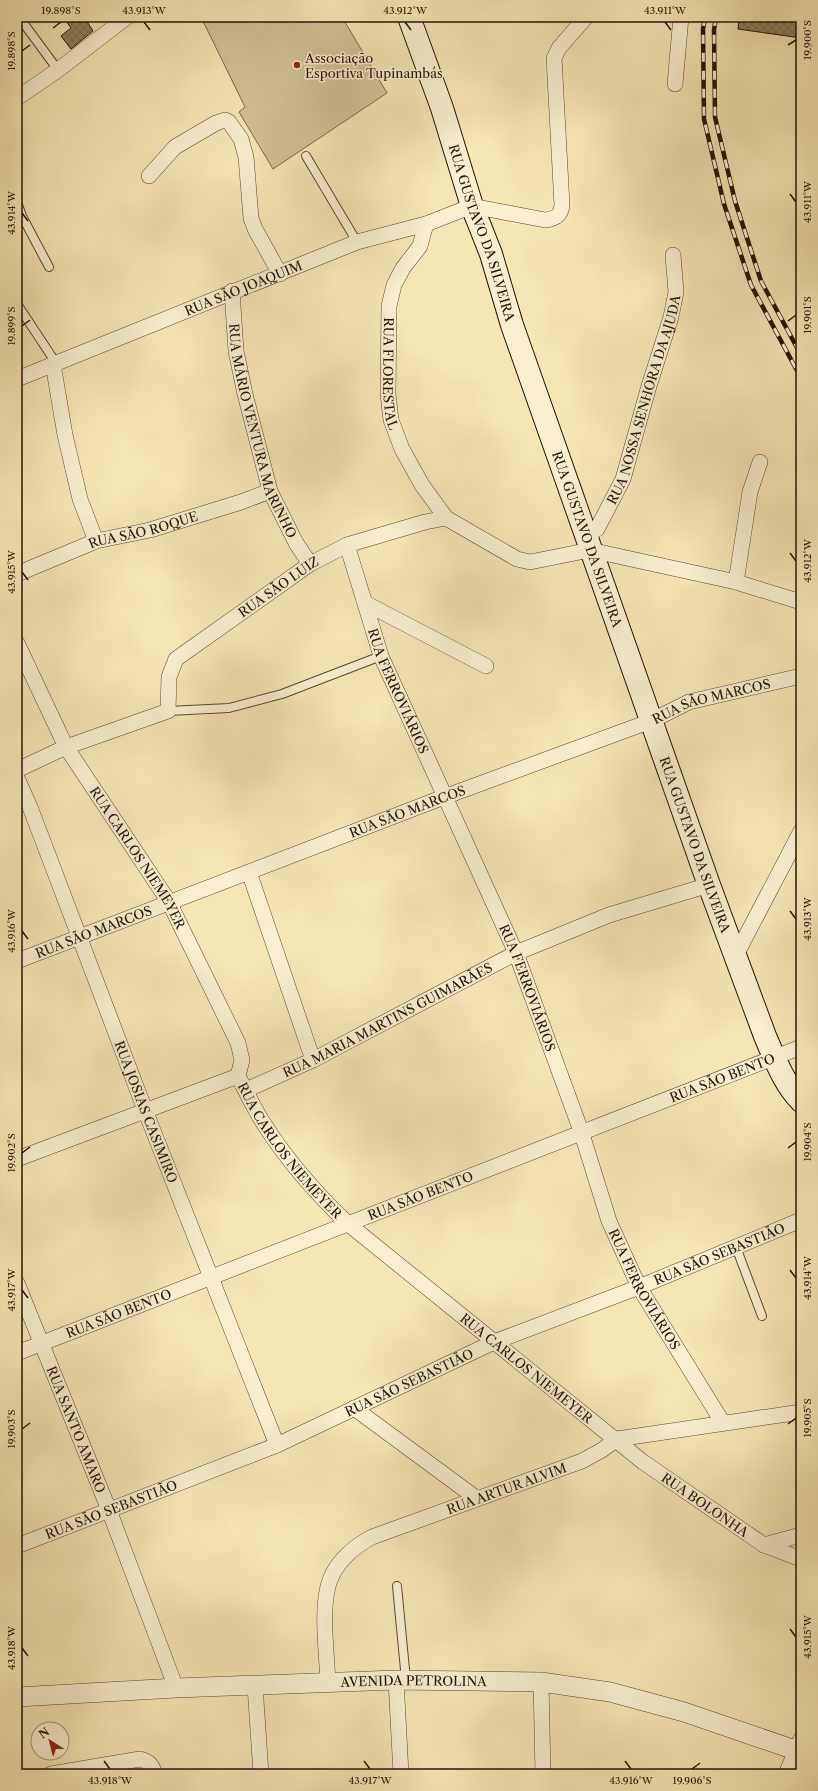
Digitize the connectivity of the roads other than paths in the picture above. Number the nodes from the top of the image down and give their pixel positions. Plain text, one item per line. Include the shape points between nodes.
1 (19, 17) edge
2 (127, 17) edge
3 (409, 17) edge
4 (586, 17) edge
5 (681, 17) edge
6 (58, 70) junction
7 (674, 84) dead end
8 (17, 98) edge
9 (306, 156) dead end
10 (149, 176) dead end
11 (17, 202) edge
12 (472, 206) junction
13 (426, 224) junction
14 (357, 242) junction
15 (673, 255) dead end
16 (49, 267) dead end
17 (280, 274) junction
18 (232, 291) junction
19 (17, 304) edge
20 (55, 364) junction
21 (17, 379) edge
22 (760, 462) dead end
23 (270, 491) junction
24 (446, 518) junction
25 (96, 541) junction
26 (589, 543) junction
27 (347, 545) junction
28 (310, 564) junction
29 (17, 574) edge
30 (736, 582) junction
31 (801, 602) edge
32 (366, 603) junction
33 (17, 643) edge
34 (381, 656) junction
35 (486, 666) dead end
36 (801, 676) edge
37 (168, 711) junction
38 (651, 721) junction
39 (66, 747) junction
40 (17, 770) edge
41 (17, 778) edge
42 (444, 797) junction
43 (801, 831) edge
44 (249, 872) junction
45 (709, 885) junction
46 (169, 902) junction
47 (79, 938) junction
48 (516, 953) junction
49 (736, 955) junction
50 (17, 961) edge
51 (801, 1047) edge
52 (774, 1058) junction
53 (313, 1060) junction
54 (238, 1076) junction
55 (801, 1082) edge
56 (246, 1090) junction
57 (801, 1101) edge
58 (145, 1110) junction
59 (581, 1131) junction
60 (17, 1159) edge
61 (801, 1220) edge
62 (347, 1223) junction
63 (736, 1247) junction
64 (212, 1277) junction
65 (17, 1283) edge
66 (639, 1287) junction
67 (762, 1316) dead end
68 (494, 1342) junction
69 (42, 1343) junction
70 (17, 1352) edge
71 (354, 1408) junction
72 (801, 1412) edge
73 (723, 1423) junction
74 (617, 1439) junction
75 (277, 1445) junction
76 (476, 1498) junction
77 (109, 1510) junction
78 (801, 1536) edge
79 (764, 1545) junction
80 (17, 1546) edge
81 (801, 1559) edge
82 (397, 1586) dead end
83 (401, 1680) junction
84 (541, 1682) junction
85 (328, 1683) junction
86 (255, 1686) junction
87 (176, 1688) junction
88 (17, 1697) edge
89 (800, 1747) edge
90 (52, 1774) edge
91 (156, 1774) edge
92 (261, 1774) edge
93 (401, 1774) edge
94 (543, 1774) edge
95 (786, 1774) edge

1 - 6 lane
2 - 6 street
3 - 12 main road, RUA GUSTAVO DA SILVEIRA via 442,108
4 - 12 street via 559,48 554,58 562,205 560,214 545,220
5 - 7 street
6 - 8 street
9 - 14 lane
10 - 17 street via 175,147 216,123 225,120 229,122 241,139 246,157 251,218
11 - 16 lane
12 - 13 street, RUA SÃO JOAQUIM
12 - 26 main road, RUA GUSTAVO DA SILVEIRA via 492,254 512,325
13 - 14 street, RUA SÃO JOAQUIM
13 - 24 street, RUA FLORESTAL via 420,246 394,285 389,306 388,394 391,420 402,449 422,485
14 - 17 street, RUA SÃO JOAQUIM
15 - 26 street, RUA NOSSA SENHORA DA AJUDA via 676,292 671,317 623,479
17 - 18 street, RUA SÃO JOAQUIM
18 - 20 street, RUA SÃO JOAQUIM
18 - 23 street, RUA MÁRIO VENTURA MARINHO via 236,351
19 - 20 lane
20 - 21 street, RUA SÃO JOAQUIM
20 - 25 street via 65,435 78,492
22 - 30 street via 750,492
23 - 25 street, RUA SÃO ROQUE via 150,530
23 - 28 street, RUA MÁRIO VENTURA MARINHO via 296,543
24 - 26 street via 505,554 530,562
24 - 27 street, RUA SÃO LUIZ
25 - 29 street, RUA SÃO ROQUE
26 - 30 street
26 - 38 main road, RUA GUSTAVO DA SILVEIRA
27 - 28 street, RUA SÃO LUIZ
27 - 32 street, RUA FERROVIÁRIOS
28 - 37 street, RUA SÃO LUIZ via 176,659 169,677
30 - 31 street
32 - 34 street, RUA FERROVIÁRIOS
32 - 35 street
33 - 39 street, RUA CARLOS NIEMEYER
34 - 37 lane via 282,694 229,708
34 - 42 street, RUA FERROVIÁRIOS
36 - 38 street, RUA SÃO MARCOS via 689,702
37 - 39 street
38 - 42 street, RUA SÃO MARCOS
38 - 45 main road, RUA GUSTAVO DA SILVEIRA
39 - 40 street
39 - 46 street, RUA CARLOS NIEMEYER
41 - 47 street, RUA JOSIAS CASIMIRO
42 - 44 street, RUA SÃO MARCOS
42 - 48 street, RUA FERROVIÁRIOS
43 - 49 street
44 - 46 street, RUA SÃO MARCOS
44 - 53 street
45 - 48 street, RUA MARIA MARTINS GUIMARÃES via 609,915
45 - 49 main road, RUA GUSTAVO DA SILVEIRA
46 - 47 street, RUA SÃO MARCOS
46 - 54 street, RUA CARLOS NIEMEYER via 238,1043 242,1060
47 - 50 street, RUA SÃO MARCOS
47 - 58 street, RUA JOSIAS CASIMIRO
48 - 53 street, RUA MARIA MARTINS GUIMARÃES
48 - 59 street, RUA FERROVIÁRIOS
49 - 52 main road, RUA GUSTAVO DA SILVEIRA
51 - 52 street, RUA SÃO BENTO
52 - 55 main road, RUA GUSTAVO DA SILVEIRA
52 - 57 main road, RUA GUSTAVO DA SILVEIRA
52 - 59 street, RUA SÃO BENTO
53 - 56 street, RUA MARIA MARTINS GUIMARÃES
54 - 56 street, RUA CARLOS NIEMEYER
54 - 58 street
56 - 62 street, RUA CARLOS NIEMEYER via 265,1126 288,1159 315,1192
58 - 60 street
58 - 64 street, RUA JOSIAS CASIMIRO
59 - 62 street, RUA SÃO BENTO
59 - 66 street, RUA FERROVIÁRIOS via 609,1220
61 - 63 street, RUA SÃO SEBASTIÃO
62 - 64 street, RUA SÃO BENTO
62 - 68 street, RUA CARLOS NIEMEYER
63 - 66 street, RUA SÃO SEBASTIÃO
63 - 67 lane
64 - 69 street, RUA SÃO BENTO
64 - 75 street, RUA JOSIAS CASIMIRO
65 - 69 street, RUA SANTO AMARO
66 - 68 street, RUA SÃO SEBASTIÃO
66 - 73 street, RUA FERROVIÁRIOS
68 - 71 street, RUA SÃO SEBASTIÃO
68 - 74 street, RUA CARLOS NIEMEYER
69 - 70 street, RUA SÃO BENTO
69 - 77 street, RUA SANTO AMARO
71 - 75 street, RUA SÃO SEBASTIÃO
71 - 76 street
72 - 73 street, RUA ARTUR ALVIM
73 - 74 street, RUA ARTUR ALVIM
74 - 76 street, RUA ARTUR ALVIM via 582,1461
74 - 79 street, RUA BOLONHA via 643,1462
75 - 77 street, RUA SÃO SEBASTIÃO
76 - 85 street, RUA ARTUR ALVIM via 372,1537 357,1545 339,1564 330,1579 325,1604
77 - 80 street, RUA SÃO SEBASTIÃO
77 - 87 street, RUA SANTO AMARO
78 - 79 street
79 - 81 street, RUA BOLONHA
82 - 83 lane
83 - 84 street, AVENIDA PETROLINA
83 - 85 street, AVENIDA PETROLINA
83 - 93 street
84 - 89 street, AVENIDA PETROLINA via 610,1692
84 - 94 street
85 - 86 street, AVENIDA PETROLINA
86 - 87 street, AVENIDA PETROLINA
86 - 92 street
87 - 88 street, AVENIDA PETROLINA
89 - 95 street
90 - 91 street via 140,1759 148,1761

